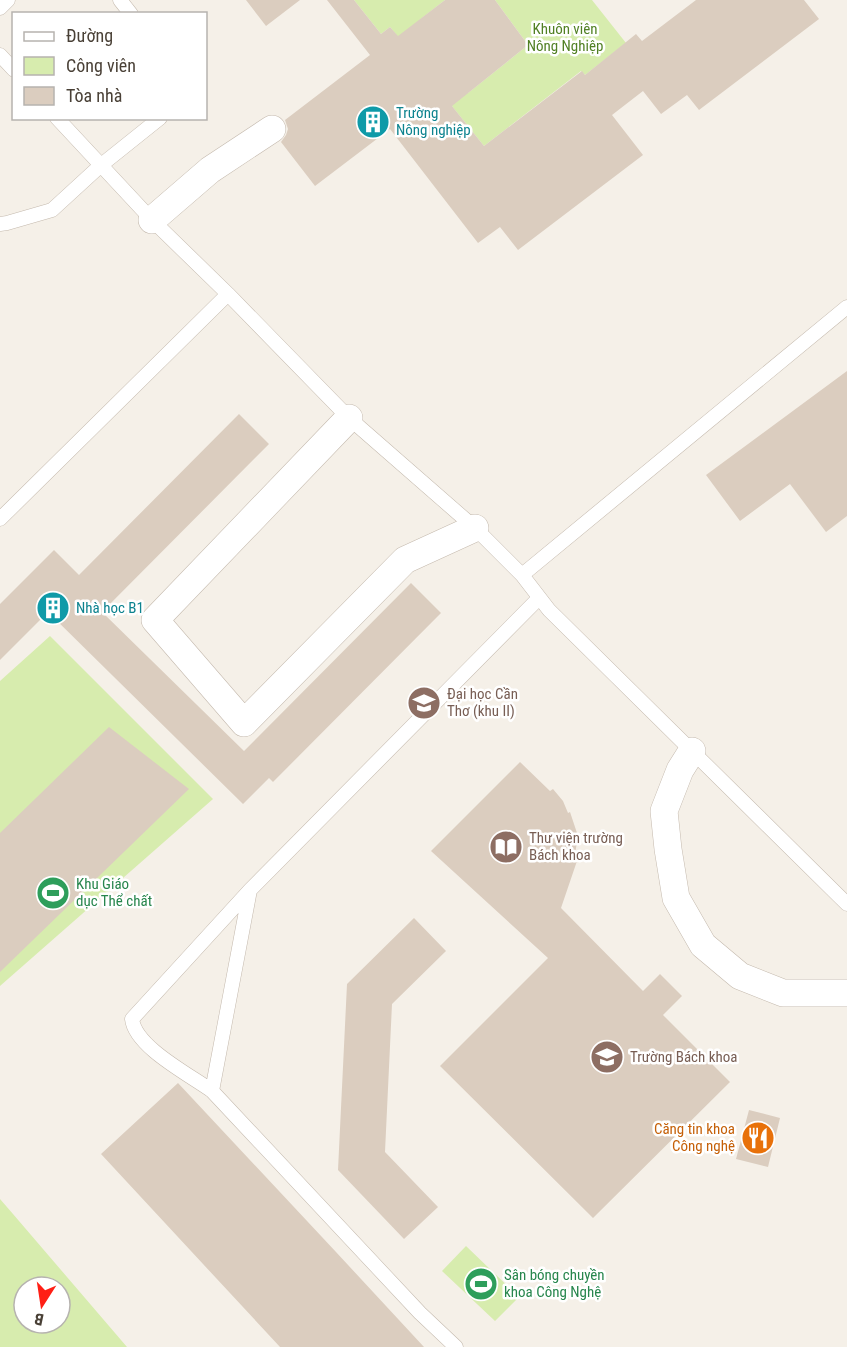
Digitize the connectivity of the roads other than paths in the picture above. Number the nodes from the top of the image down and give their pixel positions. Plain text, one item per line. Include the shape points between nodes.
1 (8, 0) edge
2 (120, 0) edge
3 (0, 8) edge
4 (129, 12) edge
5 (0, 55) edge
6 (12, 68) edge
7 (59, 120) edge
8 (158, 120) edge
9 (272, 129) dead end
10 (100, 166) junction
11 (152, 220) junction
12 (0, 224) edge
13 (228, 294) junction
14 (847, 307) edge
15 (350, 418) junction
16 (0, 519) edge
17 (475, 528) junction
18 (522, 575) junction
19 (539, 598) junction
20 (692, 752) junction
21 (250, 890) junction
22 (847, 904) edge
23 (847, 993) edge
24 (212, 1091) junction
25 (456, 1347) edge

1 - 3 lane
2 - 4 lane
5 - 6 lane
7 - 10 lane
8 - 10 lane
9 - 11 street via 210,170
10 - 11 lane
10 - 12 lane via 52,210
11 - 13 lane
13 - 15 lane
13 - 16 lane
14 - 18 lane
15 - 17 lane
15 - 17 street via 155,620 244,723 405,560
17 - 18 lane
18 - 19 lane
19 - 20 lane
19 - 21 lane
20 - 22 lane
20 - 23 street via 680,770 664,811 676,898 703,945 740,976 783,993
21 - 24 lane
21 - 24 lane via 132,1019 146,1046
24 - 25 lane

